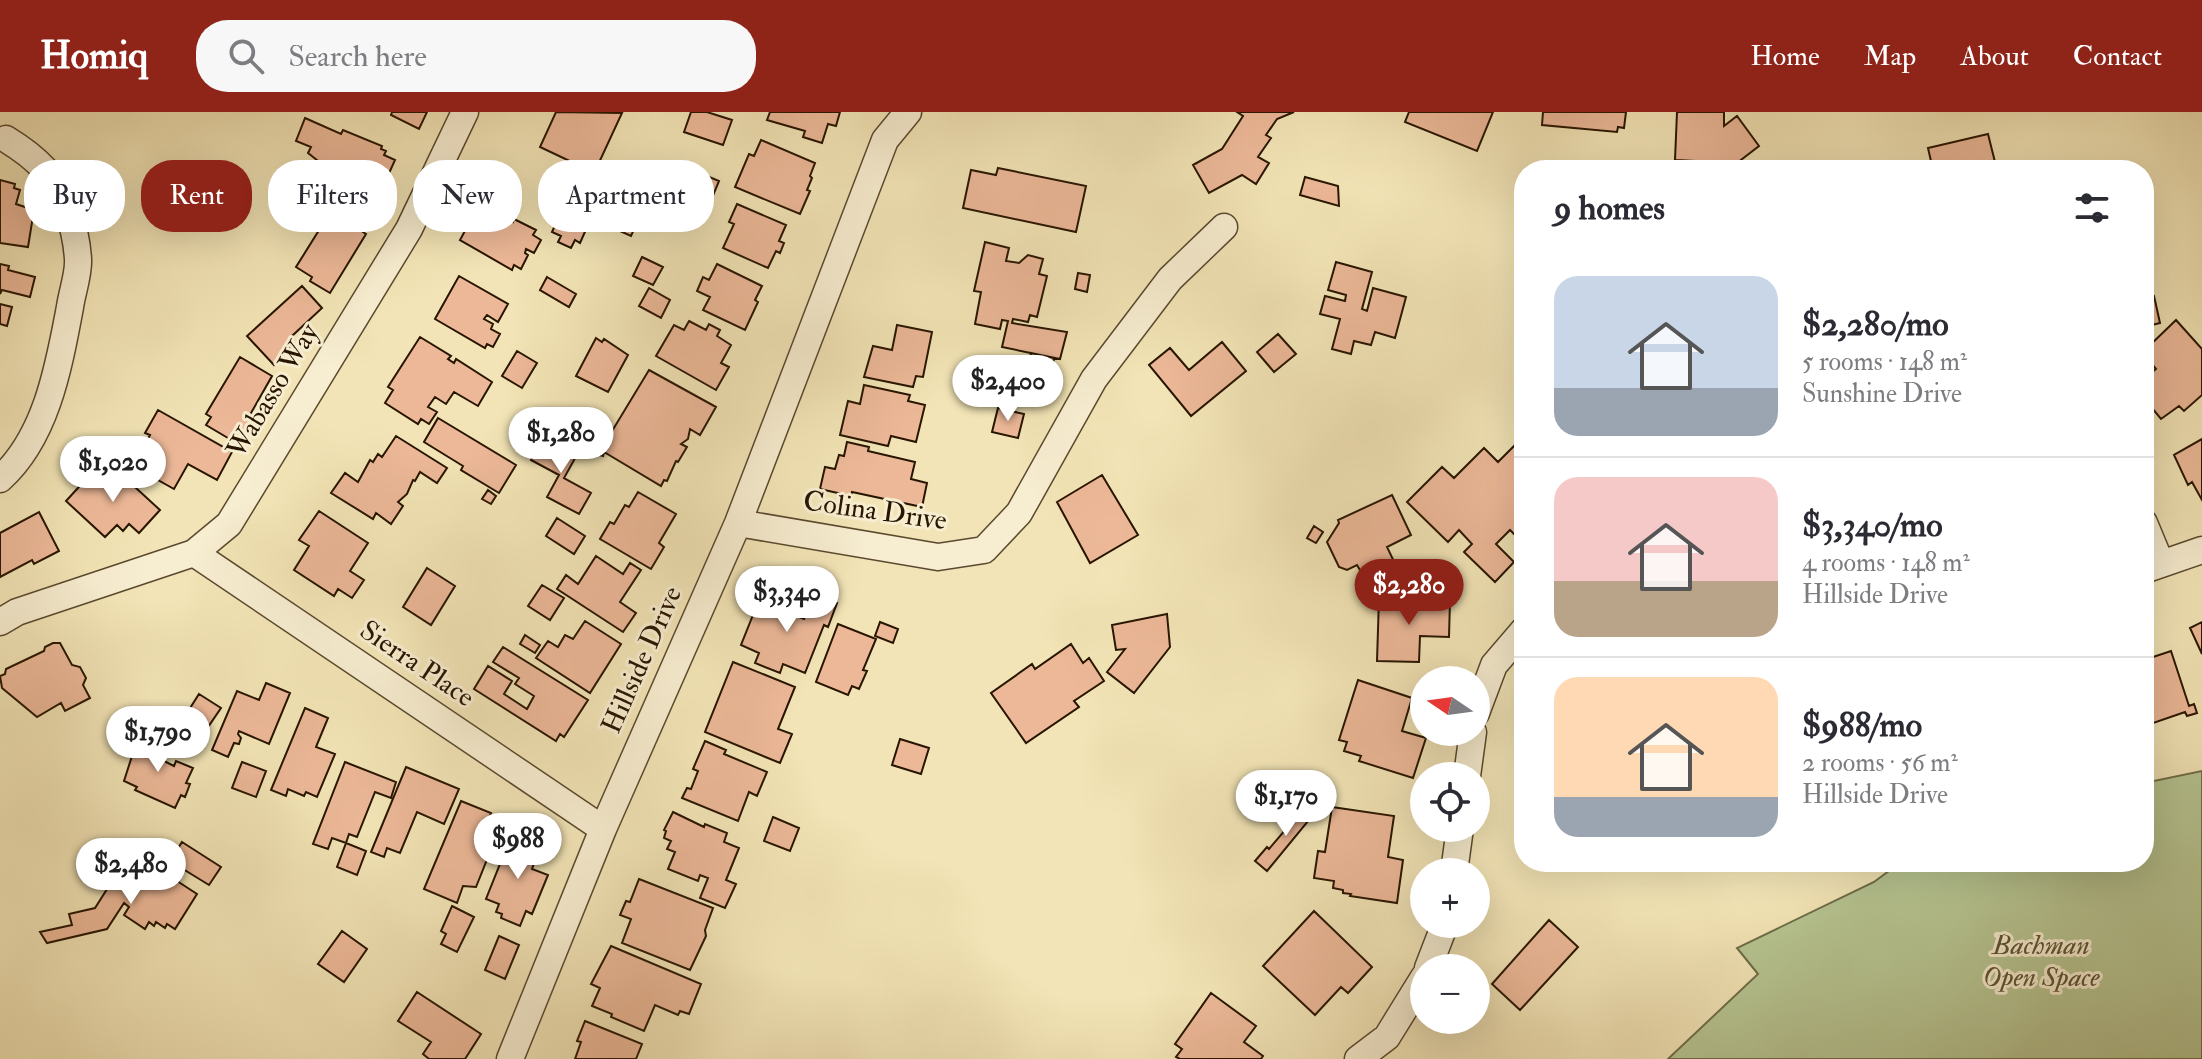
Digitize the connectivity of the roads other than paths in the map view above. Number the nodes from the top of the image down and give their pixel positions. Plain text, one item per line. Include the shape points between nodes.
1 (465, 112) edge
2 (908, 112) edge
3 (6, 139) dead end
4 (1224, 227) dead end
5 (0, 479) edge
6 (738, 523) junction
7 (2202, 550) edge
8 (194, 553) junction
9 (2154, 566) edge
10 (0, 622) edge
11 (1514, 642) edge
12 (1490, 676) edge
13 (603, 829) junction
14 (1410, 1000) edge
15 (510, 1059) edge
16 (1358, 1059) edge

1 - 8 street, Wabasso Way via 409,229 229,524
2 - 6 street, Hillside Drive via 885,140
3 - 5 street via 34,156 54,181 68,212 78,260 50,394 31,438
4 - 6 street, Colina Drive via 1170,279 1094,379 1019,513 984,550 938,557
6 - 13 street, Hillside Drive
7 - 9 street
8 - 10 street, Wabasso Way
8 - 13 street, Sierra Place
11 - 12 street
13 - 15 street, Hillside Drive
14 - 16 street via 1387,1037

